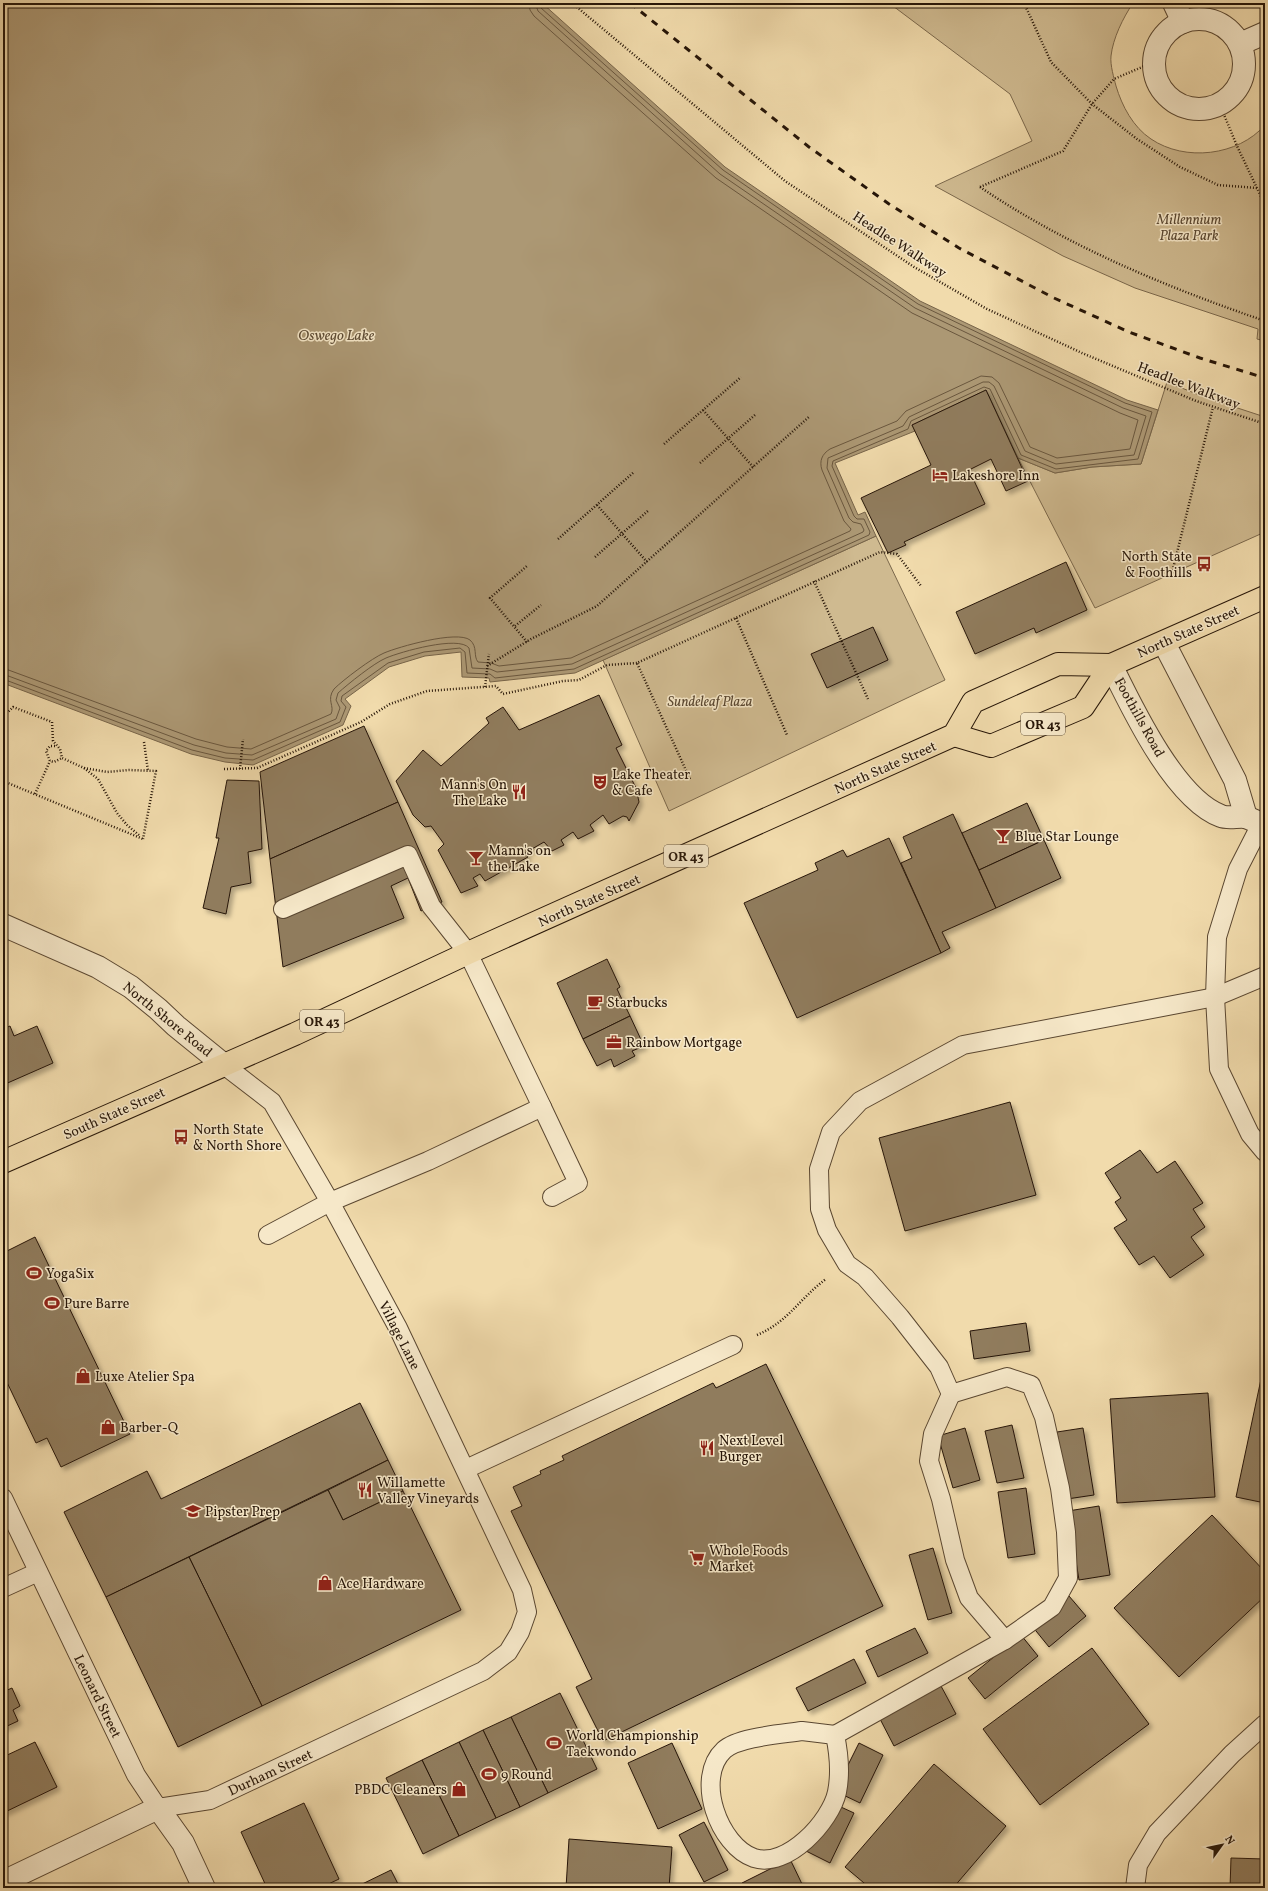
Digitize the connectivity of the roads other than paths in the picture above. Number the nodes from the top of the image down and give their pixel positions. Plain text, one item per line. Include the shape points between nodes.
1 (1178, 13) edge
2 (1265, 33) edge
3 (1240, 44) junction
4 (1265, 597) edge
5 (1164, 643) junction
6 (1111, 665) junction
7 (954, 735) junction
8 (1257, 822) edge
9 (283, 909) dead end
10 (3, 925) edge
11 (468, 953) junction
12 (1265, 976) edge
13 (1216, 997) junction
14 (224, 1064) junction
15 (542, 1107) junction
16 (1265, 1152) edge
17 (3, 1162) edge
18 (552, 1197) dead end
19 (330, 1202) junction
20 (268, 1235) dead end
21 (733, 1345) road end
22 (951, 1394) junction
23 (466, 1469) junction
24 (3, 1498) edge
25 (8, 1521) edge
26 (38, 1572) junction
27 (3, 1588) edge
28 (520, 1632) joint
29 (1005, 1640) junction
30 (1265, 1724) edge
31 (835, 1735) junction
32 (158, 1808) junction
33 (3, 1882) edge
34 (204, 1888) edge
35 (1135, 1888) edge

1 - 3 street via 1224,26
1 - 3 street via 1174,26 1165,34 1157,49 1154,62 1156,78 1165,94 1176,103 1189,109 1205,110 1220,105 1232,97 1240,86 1244,71 1244,56
2 - 3 street
4 - 5 main road, North State Street
5 - 6 main road, North State Street
5 - 8 street
6 - 7 main road, North State Street via 1058,664 1050,667 973,702
6 - 7 main road, OR 43 via 1083,706 991,746
6 - 8 street, Foothills Road via 1138,720 1156,750 1182,784 1202,805 1222,817
7 - 11 main road, North State Street / OR 43
8 - 13 lane via 1238,869 1217,937
9 - 11 lane via 408,855 431,906
10 - 14 street, North Shore Road via 98,967 131,987
11 - 14 main road, North State Street / OR 43 via 295,1034
11 - 15 lane
12 - 13 lane
13 - 16 lane via 1218,1069 1250,1134
13 - 22 lane via 964,1045 860,1101 831,1132 819,1169 820,1209 827,1230 847,1264 865,1277 939,1367
14 - 17 main road, South State Street / OR 43
14 - 19 lane, Village Lane via 272,1102
15 - 18 lane via 578,1183
15 - 19 lane via 428,1161
19 - 20 lane
19 - 23 lane, Village Lane via 398,1328
21 - 23 lane
22 - 29 lane via 933,1434 928,1462 941,1499 955,1560 969,1598
22 - 29 lane via 1007,1377 1031,1385 1044,1417 1060,1488 1066,1532 1068,1578 1052,1607
23 - 28 lane, Village Lane via 522,1590 527,1612
24 - 25 lane, Leonard Street
25 - 26 lane, Leonard Street
26 - 27 lane
26 - 32 lane, Leonard Street via 136,1775
28 - 32 lane, Durham Street via 508,1652 483,1671 210,1800
29 - 31 lane
30 - 35 lane via 1232,1754 1157,1833 1138,1865
31 - 31 lane via 840,1762 837,1793 827,1815 809,1838 778,1858 754,1858 735,1845 726,1834 715,1811 710,1786 710,1775 717,1759 724,1751 732,1745 764,1736 802,1731
32 - 33 street, Durham Street
32 - 34 street, Leonard Street via 182,1843

